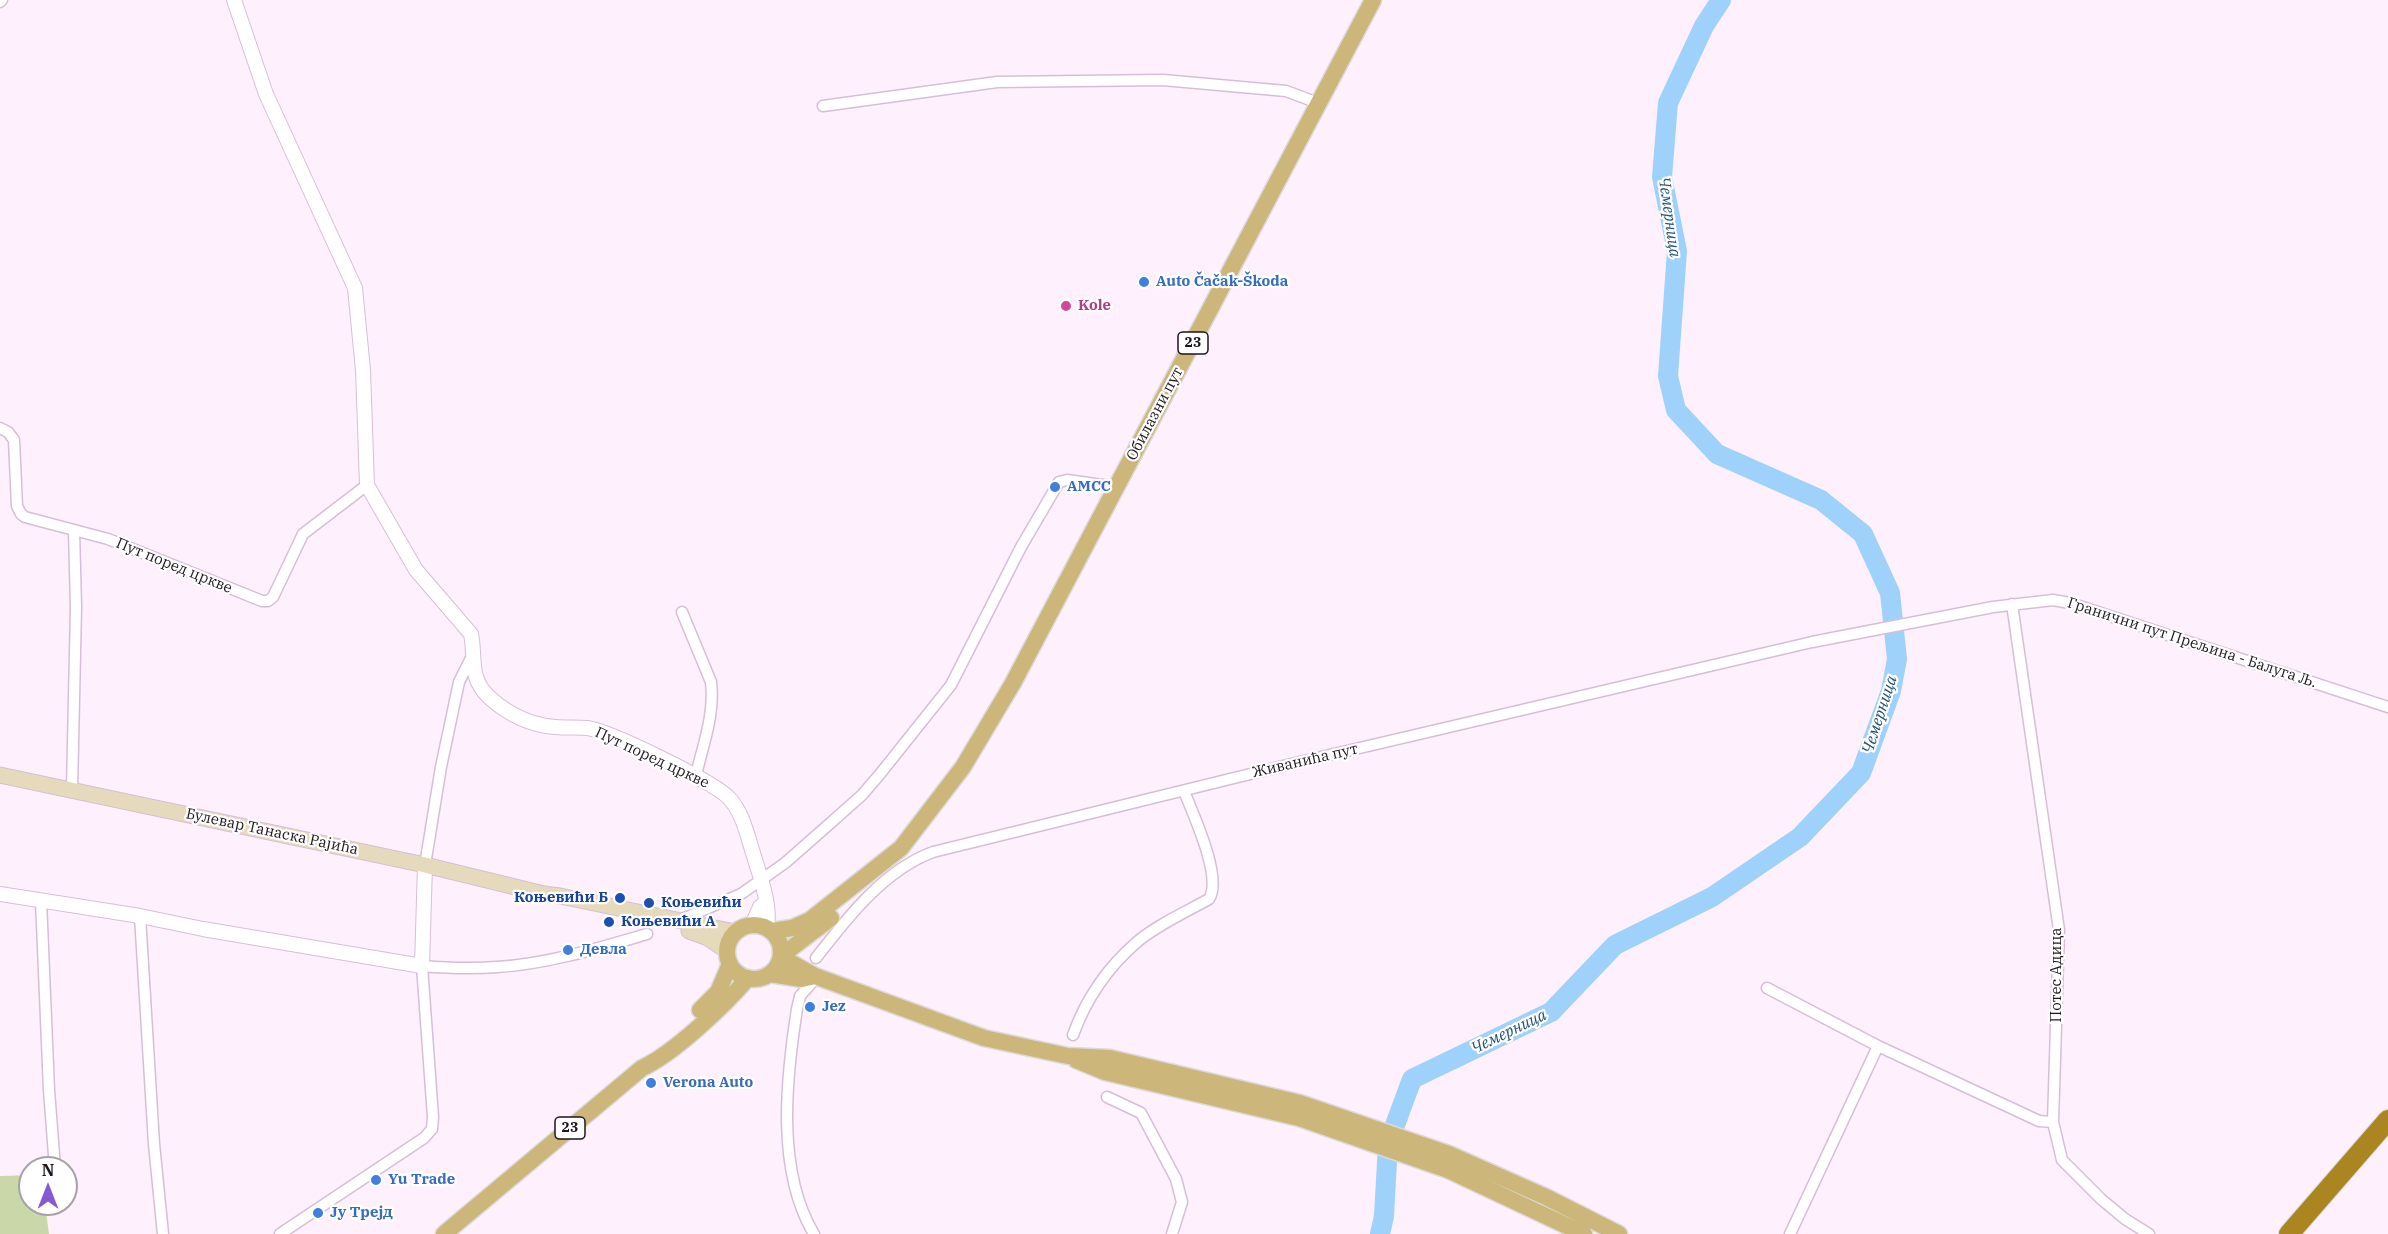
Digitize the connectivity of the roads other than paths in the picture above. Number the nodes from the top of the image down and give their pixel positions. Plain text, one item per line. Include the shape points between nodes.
1 (234, 0) edge
2 (1373, 0) edge
3 (1318, 103) junction
4 (823, 106) dead end
5 (0, 428) edge
6 (367, 486) junction
7 (1117, 487) junction
8 (74, 531) junction
9 (2012, 604) junction
10 (682, 612) dead end
11 (1834, 638) joint
12 (471, 658) junction
13 (2388, 707) edge
14 (0, 775) edge
15 (696, 776) junction
16 (72, 790) junction
17 (1184, 791) junction
18 (900, 857) junction
19 (425, 865) junction
20 (761, 880) junction
21 (0, 894) edge
22 (41, 900) junction
23 (140, 916) junction
24 (676, 924) junction
25 (764, 928) junction
26 (735, 932) junction
27 (813, 932) junction
28 (647, 934) dead end
29 (781, 956) junction
30 (728, 957) junction
31 (422, 966) junction
32 (814, 971) junction
33 (770, 974) junction
34 (748, 978) junction
35 (1767, 988) dead end
36 (1073, 1035) dead end
37 (1878, 1046) junction
38 (642, 1068) junction
39 (1107, 1097) dead end
40 (2388, 1120) edge
41 (2053, 1122) junction
42 (2388, 1134) edge
43 (54, 1156) edge
44 (1448, 1162) junction
45 (164, 1234) edge
46 (280, 1234) edge
47 (444, 1234) edge
48 (814, 1234) edge
49 (1172, 1234) edge
50 (1584, 1234) edge
51 (1619, 1234) edge
52 (1790, 1234) edge
53 (2149, 1234) edge
54 (2289, 1234) edge
55 (2299, 1234) edge

1 - 6 street, Пут поред цркве via 266,94 355,288 363,370
2 - 3 main road, Обилазни пут / 23
3 - 4 street via 1286,91 1163,80 997,82
3 - 7 main road, Обилазни пут / 23
5 - 8 street, Пут поред цркве via 14,440 15,487 21,514
6 - 8 street, Пут поред цркве via 303,534 268,601 108,539
6 - 12 street, Пут поред цркве via 416,570 471,634
7 - 18 main road, Обилазни пут / 23 via 979,742
7 - 20 street via 1066,480 1059,483 1021,547 951,685 862,795
8 - 16 street
9 - 11 street, Гранични пут Прељина - Балуга Љ.
9 - 13 street, Гранични пут Прељина - Балуга Љ. via 2053,600 2082,606
9 - 41 street, Потес Адица via 2059,930
10 - 15 street via 712,693 712,711
11 - 17 street, Живанића пут
12 - 15 street, Пут поред цркве via 478,683 488,697 528,723 601,731
12 - 19 street via 459,682
14 - 16 main road, Булевар Танаска Рајића
15 - 20 street, Пут поред цркве via 728,797 740,813
16 - 19 main road, Булевар Танаска Рајића
17 - 18 street, Живанића пут
17 - 36 street via 1209,860 1213,892 1209,899 1138,941 1099,983
18 - 25 main road, 23 via 810,920 792,928
18 - 27 main road, 23
18 - 32 street, Живанића пут via 856,910
19 - 24 main road, Булевар Танаска Рајића via 544,894 558,901
19 - 31 street
20 - 24 street via 741,894
20 - 25 street, Пут поред цркве via 769,910
21 - 22 street
22 - 23 street
22 - 43 street
23 - 31 street
23 - 45 street via 153,1133
24 - 26 main road
24 - 30 main road via 698,933
25 - 26 main road, 23
25 - 29 main road via 780,944
26 - 30 main road, 23
27 - 29 main road, 23
27 - 32 main road via 808,952
28 - 31 street via 560,957 499,967
29 - 32 main road
29 - 33 main road, 23
30 - 34 main road via 738,974
30 - 38 main road, 23 via 716,995
31 - 46 street via 432,1129
32 - 33 main road via 802,979
32 - 44 main road via 984,1038 1068,1056 1110,1058 1299,1110
32 - 48 street, Живанића пут via 797,1009 786,1119 794,1187 804,1219
33 - 34 main road
34 - 38 main road, 23 via 679,1042
35 - 37 street
37 - 41 street via 2039,1121
37 - 52 street
38 - 47 main road, 23
39 - 49 street via 1141,1113 1176,1179 1182,1202
40 - 54 highway
41 - 53 street, Потес Адица via 2062,1160 2101,1199
42 - 55 highway
44 - 50 main road
44 - 51 main road via 1546,1197

